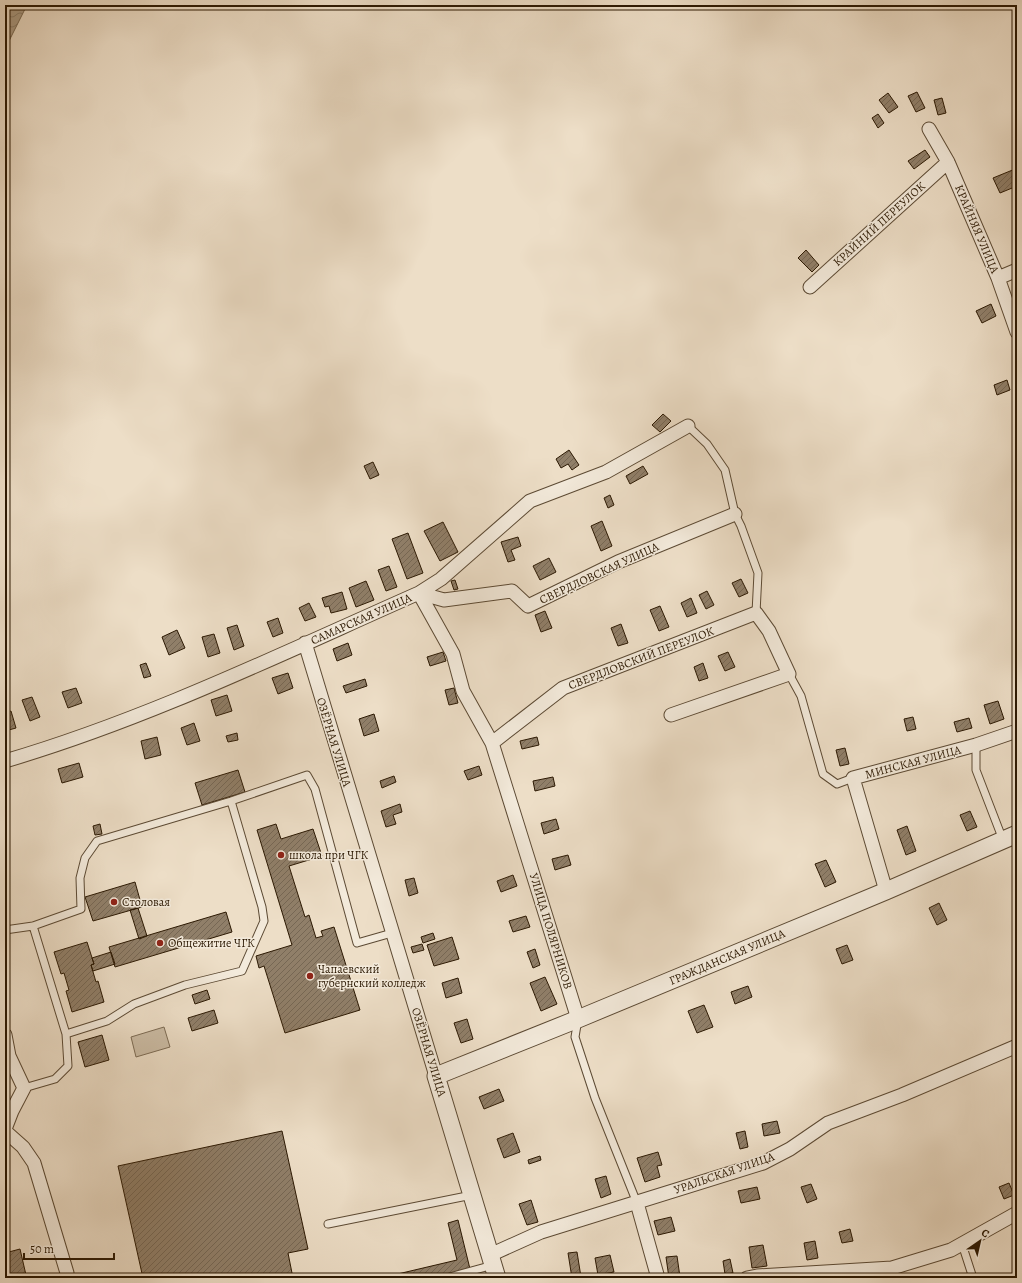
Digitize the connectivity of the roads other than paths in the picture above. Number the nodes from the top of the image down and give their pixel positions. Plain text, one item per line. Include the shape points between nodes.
1 (929, 129) dead end
2 (948, 162) junction
3 (1017, 270) edge
4 (998, 278) junction
5 (810, 287) dead end
6 (1017, 332) edge
7 (688, 426) joint
8 (735, 514) junction
9 (419, 593) junction
10 (756, 613) junction
11 (305, 643) junction
12 (789, 674) junction
13 (671, 716) dead end
14 (1017, 731) edge
15 (492, 743) junction
16 (976, 745) junction
17 (5, 761) edge
18 (853, 778) junction
19 (231, 801) junction
20 (1010, 837) edge
21 (886, 891) junction
22 (33, 926) junction
23 (5, 930) edge
24 (392, 933) junction
25 (578, 1019) junction
26 (66, 1034) junction
27 (5, 1035) edge
28 (1017, 1046) edge
29 (436, 1076) junction
30 (24, 1088) junction
31 (5, 1130) edge
32 (472, 1195) junction
33 (637, 1203) junction
34 (1017, 1213) edge
35 (328, 1224) dead end
36 (962, 1244) junction
37 (493, 1266) edge
38 (67, 1278) edge
39 (446, 1278) edge
40 (658, 1278) edge
41 (748, 1278) edge
42 (972, 1278) edge

1 - 2 street, КРАЙНЯЯ УЛИЦА
2 - 4 street, КРАЙНЯЯ УЛИЦА
2 - 5 street, КРАЙНИЙ ПЕРЕУЛОК
3 - 4 street
4 - 6 street, КРАЙНЯЯ УЛИЦА
7 - 8 lane via 708,444 725,470
7 - 9 street, САМАРСКАЯ УЛИЦА via 606,472 530,501
8 - 9 street, СВЕРДЛОВСКАЯ УЛИЦА via 618,562 528,606 512,591 444,600
8 - 10 lane via 758,573
9 - 11 street, САМАРСКАЯ УЛИЦА
9 - 15 street, УЛИЦА ПОЛЯРНИКОВ via 452,654 463,691
10 - 12 street via 769,631
10 - 15 street, СВЕРДЛОВСКИЙ ПЕРЕУЛОК via 563,688
11 - 17 street, САМАРСКАЯ УЛИЦА via 166,705 50,748
11 - 24 street, ОЗЁРНАЯ УЛИЦА
12 - 13 street
12 - 18 lane via 801,696 823,774 837,784
14 - 16 street, МИНСКАЯ УЛИЦА
15 - 25 street, УЛИЦА ПОЛЯРНИКОВ
16 - 18 street, МИНСКАЯ УЛИЦА
16 - 20 lane via 976,770
18 - 21 street, МИНСКАЯ УЛИЦА
19 - 22 lane via 97,841 85,858 80,878 81,910
19 - 24 lane via 307,775 316,789 357,943
19 - 26 lane via 264,920 242,971 185,984 134,1004 107,1021
20 - 21 street, ГРАЖДАНСКАЯ УЛИЦА
21 - 25 street, ГРАЖДАНСКАЯ УЛИЦА
22 - 23 lane
22 - 26 lane
24 - 29 street, ОЗЁРНАЯ УЛИЦА
25 - 29 street, ГРАЖДАНСКАЯ УЛИЦА
25 - 33 lane, УЛИЦА ПОЛЯРНИКОВ via 576,1037 595,1098
26 - 30 lane via 68,1066 55,1080
27 - 30 street via 9,1056
28 - 33 street, УРАЛЬСКАЯ УЛИЦА via 828,1123 790,1149 763,1163
29 - 32 street, ОЗЁРНАЯ УЛИЦА
30 - 31 street
31 - 38 street via 23,1147 34,1163
32 - 35 lane
32 - 37 street, ОЗЁРНАЯ УЛИЦА
33 - 37 street, УРАЛЬСКАЯ УЛИЦА via 541,1232
33 - 40 street, УЛИЦА ПОЛЯРНИКОВ
34 - 36 street
36 - 41 street via 951,1250 892,1268
36 - 42 lane
37 - 39 lane

